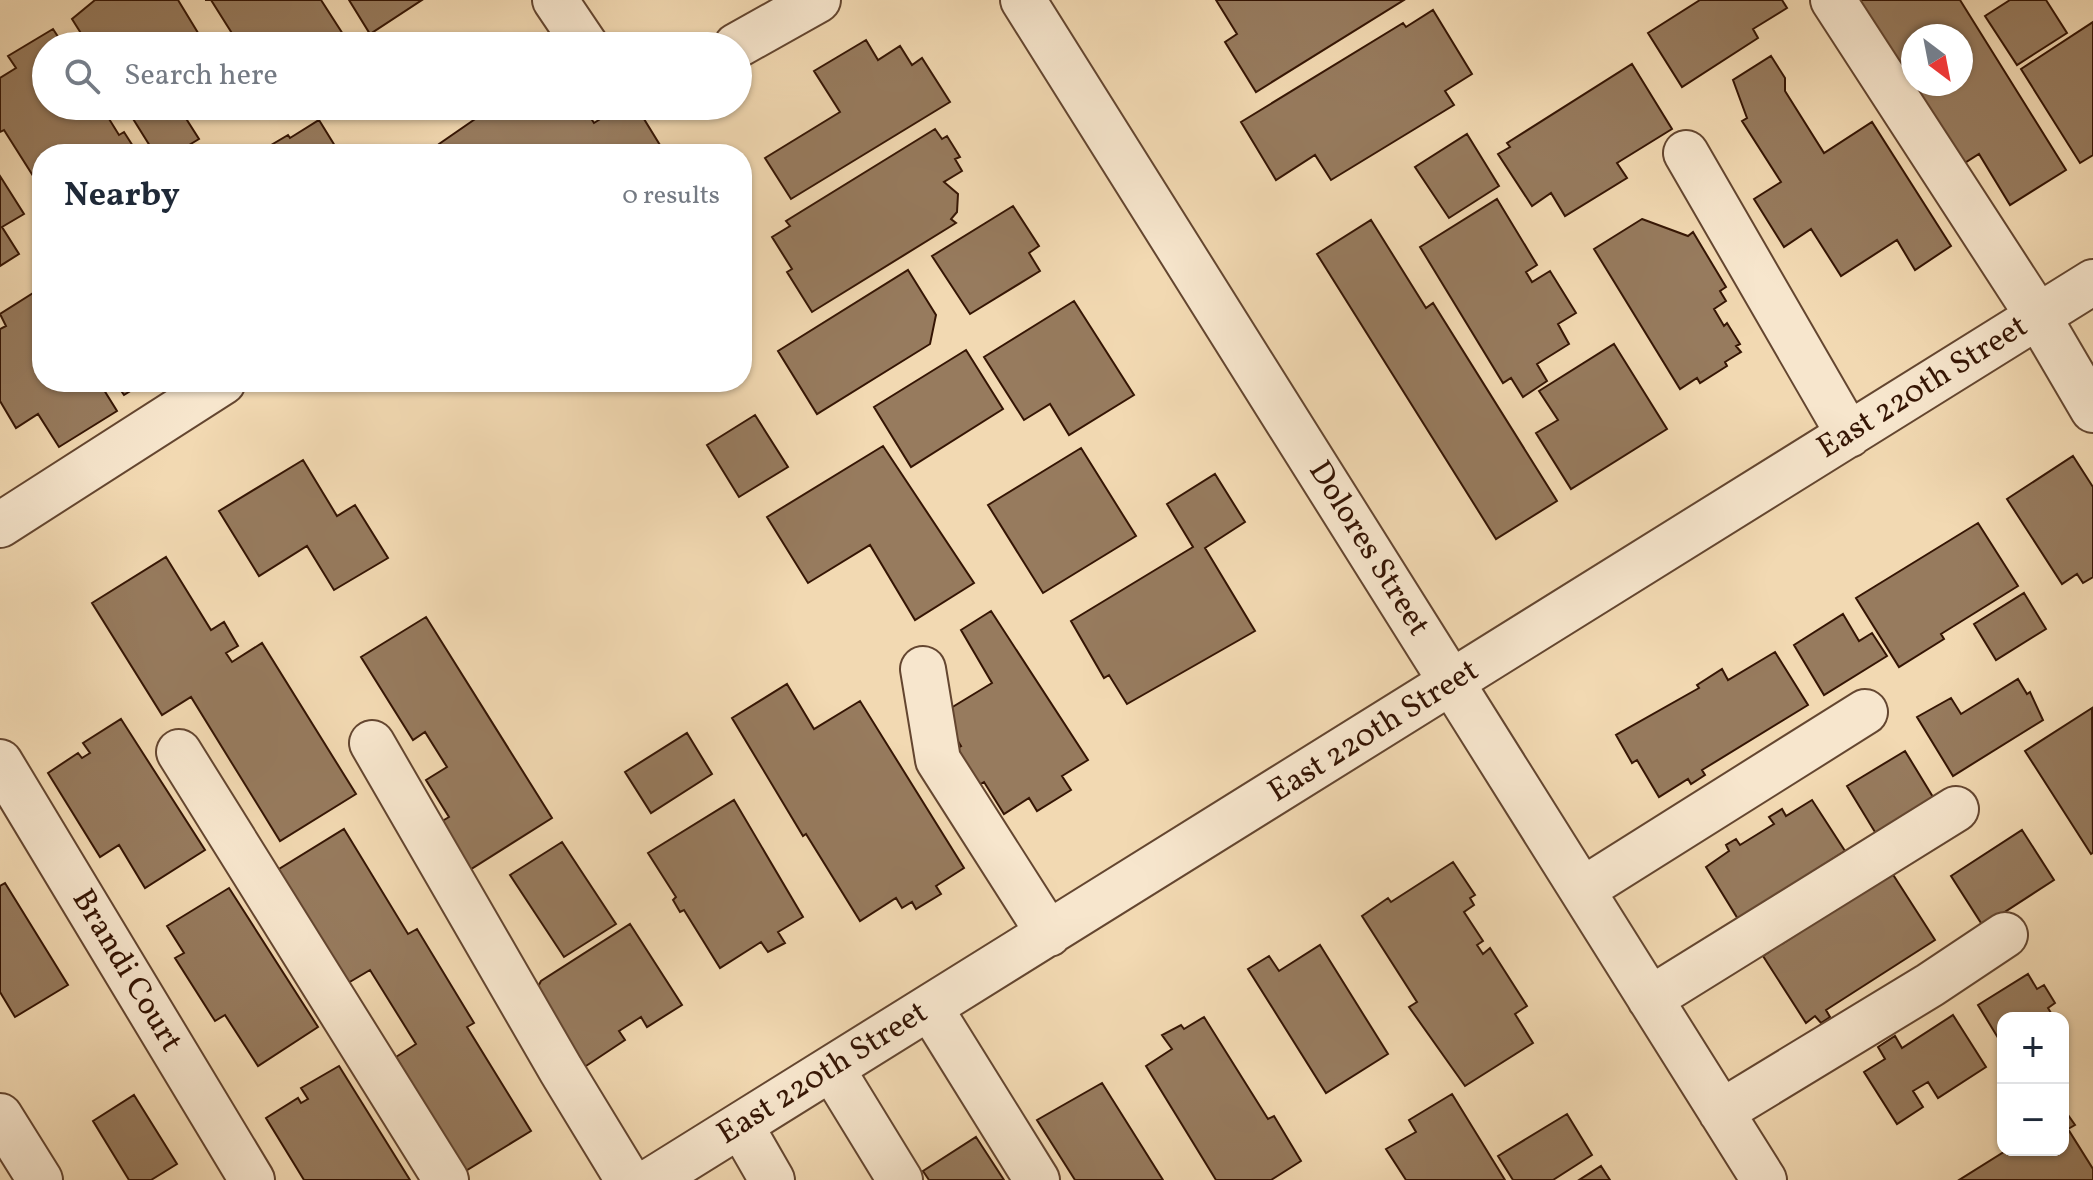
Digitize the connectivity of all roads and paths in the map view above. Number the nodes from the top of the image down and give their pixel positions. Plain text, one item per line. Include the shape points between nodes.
1 (555, 0) edge
2 (818, 0) edge
3 (1023, 0) edge
4 (1833, 0) edge
5 (577, 32) edge
6 (752, 37) edge
7 (1686, 153) dead end
8 (2093, 282) edge
9 (2038, 316) junction
10 (207, 392) edge
11 (2093, 410) edge
12 (1849, 435) junction
13 (0, 525) edge
14 (923, 669) dead end
15 (1452, 683) junction
16 (1865, 712) dead end
17 (372, 743) dead end
18 (179, 752) dead end
19 (0, 762) edge
20 (1956, 809) dead end
21 (1582, 890) junction
22 (1049, 934) junction
23 (2005, 935) dead end
24 (1650, 999) junction
25 (930, 1008) junction
26 (832, 1069) junction
27 (1721, 1112) junction
28 (0, 1116) edge
29 (741, 1126) junction
30 (40, 1180) edge
31 (252, 1180) edge
32 (446, 1180) edge
33 (628, 1180) edge
34 (652, 1180) edge
35 (772, 1180) edge
36 (900, 1180) edge
37 (1037, 1180) edge
38 (1764, 1180) edge

1 - 5 street
2 - 6 street
3 - 15 street, Dolores Street
4 - 9 street
7 - 12 street
8 - 9 street, East 220th Street
9 - 11 street
9 - 12 street, East 220th Street
10 - 13 street
12 - 15 street, East 220th Street
14 - 22 street via 938,760
15 - 21 street, Dolores Street
15 - 22 street, East 220th Street
16 - 21 street
17 - 33 street
18 - 32 street
19 - 31 street, Brandi Court
20 - 24 street
21 - 24 street, Dolores Street
22 - 25 street, East 220th Street
23 - 27 street
24 - 27 street, Dolores Street
25 - 26 street, East 220th Street
25 - 37 street
26 - 29 street, East 220th Street
26 - 36 street
27 - 38 street, Dolores Street
28 - 30 street
29 - 34 street, East 220th Street
29 - 35 street

